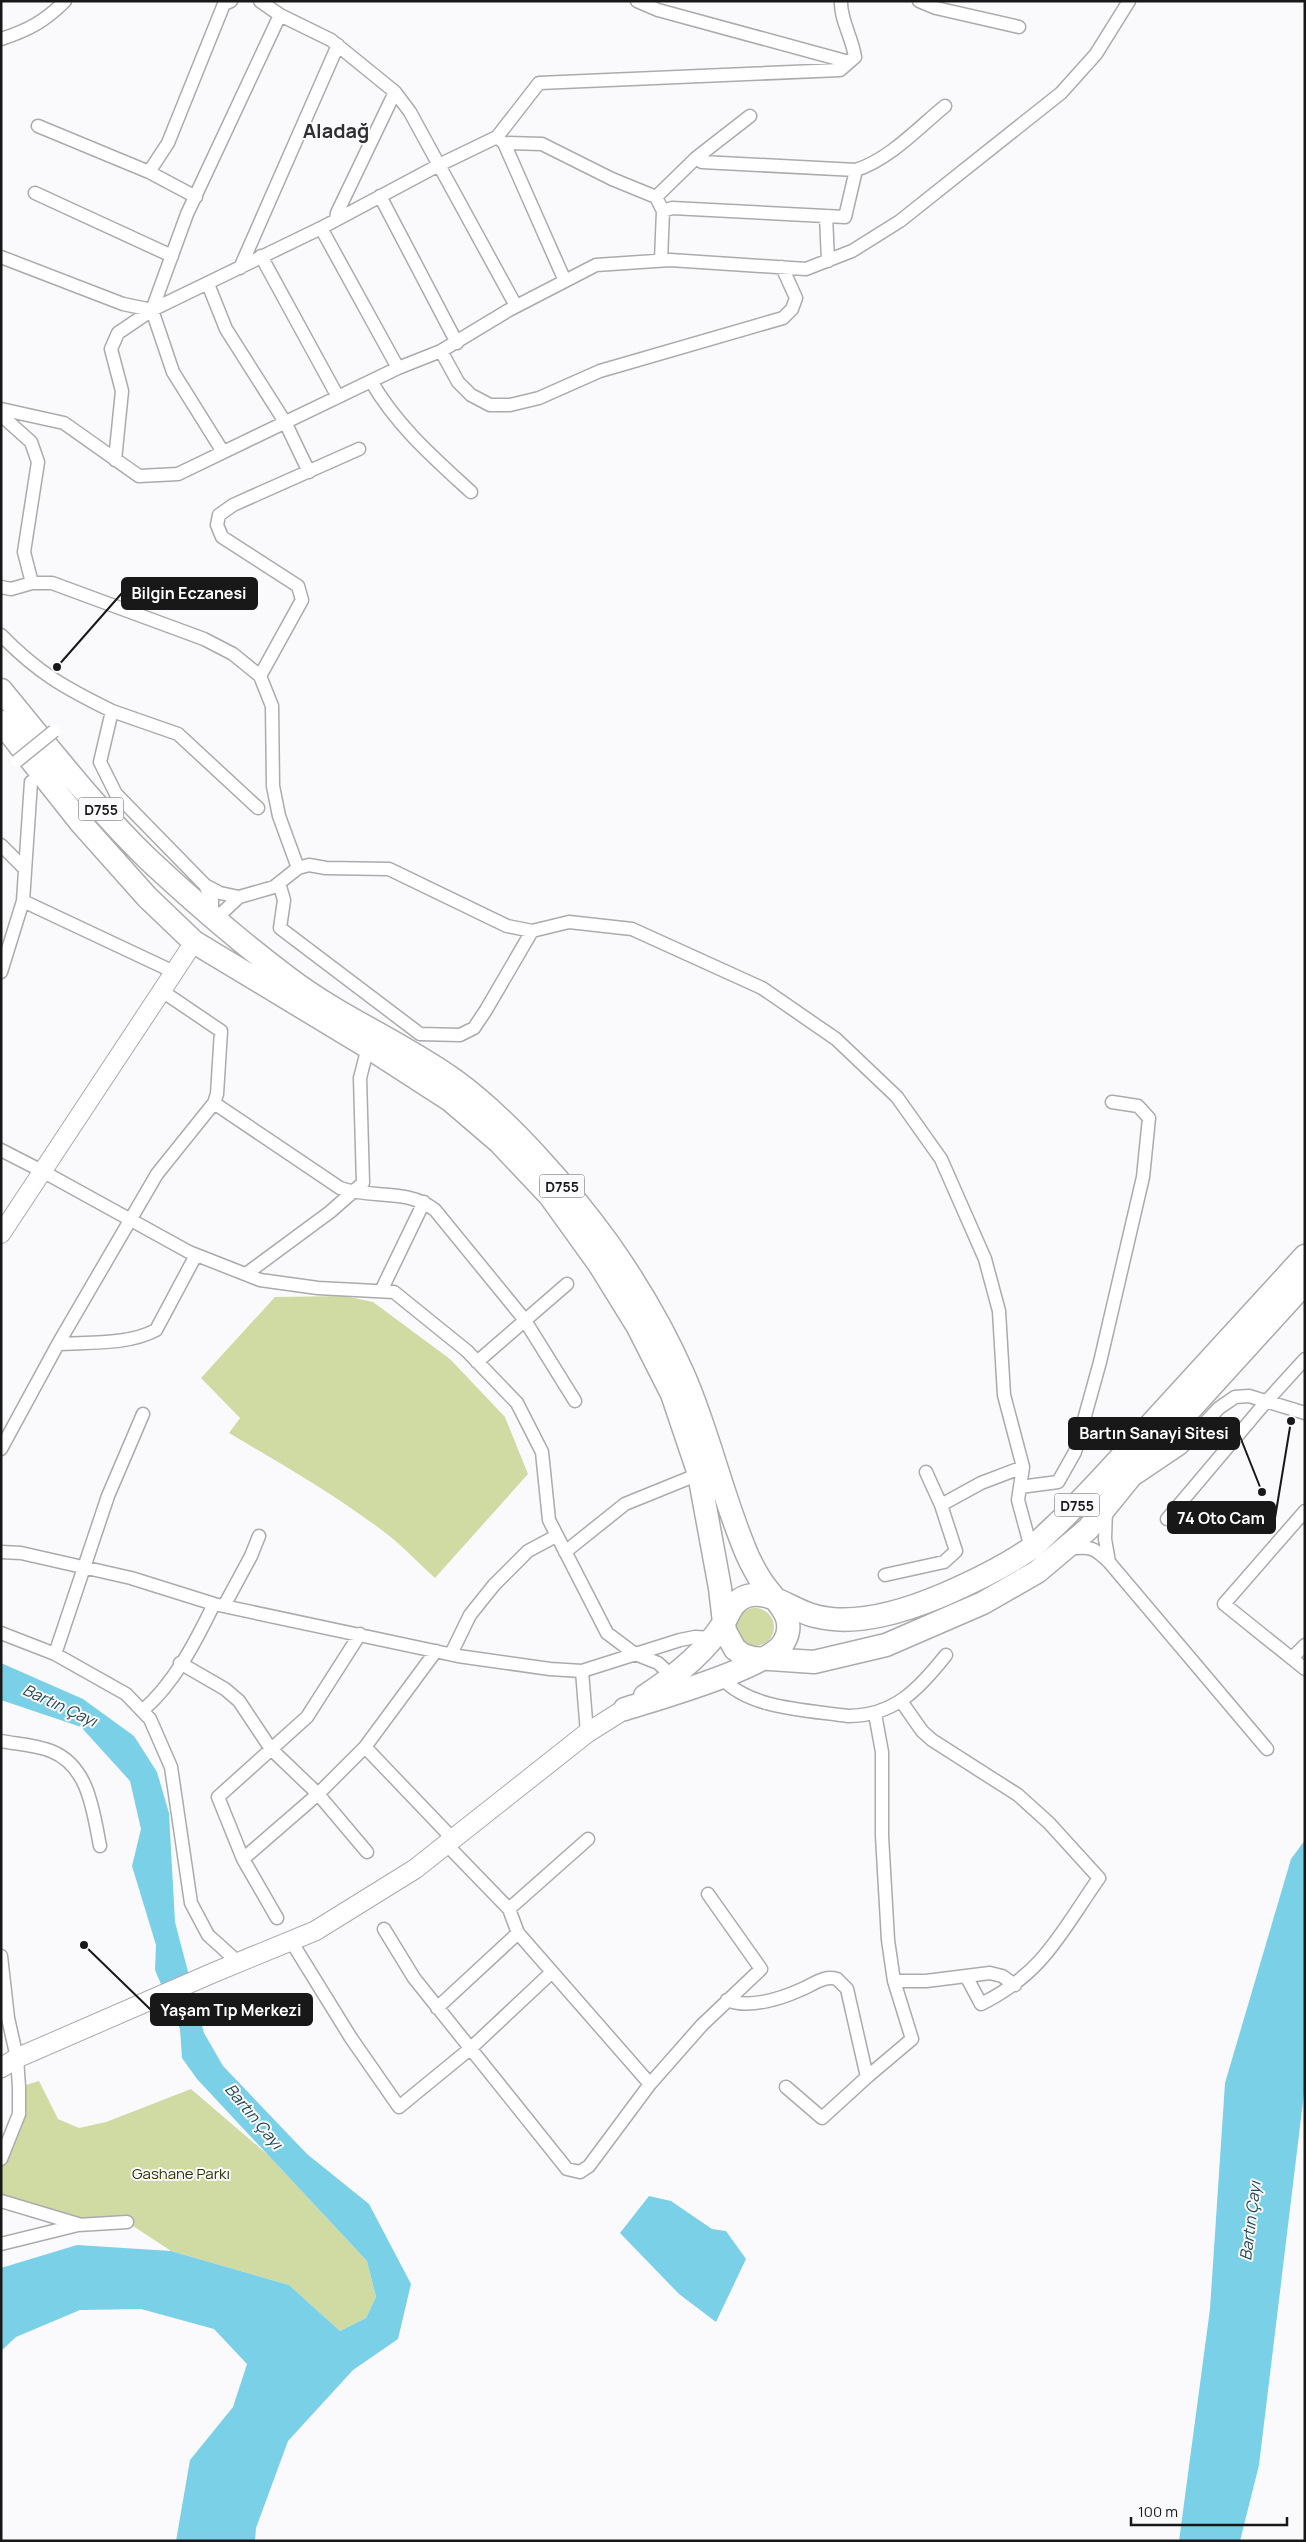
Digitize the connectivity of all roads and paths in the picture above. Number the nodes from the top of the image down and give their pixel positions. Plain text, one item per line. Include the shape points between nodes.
1 (66, 1) edge
2 (232, 1) edge
3 (260, 1) edge
4 (637, 1) edge
5 (841, 1) edge
6 (919, 1) edge
7 (1129, 1) edge
8 (944, 6) edge
9 (280, 15) junction
10 (1019, 28) dead end
11 (1, 39) edge
12 (338, 45) junction
13 (849, 62) junction
14 (395, 92) junction
15 (945, 106) dead end
16 (750, 116) dead end
17 (38, 126) dead end
18 (500, 140) junction
19 (696, 158) junction
20 (439, 165) junction
21 (856, 170) junction
22 (149, 172) junction
23 (35, 193) dead end
24 (380, 196) junction
25 (196, 197) junction
26 (656, 197) junction
27 (663, 211) junction
28 (826, 216) junction
29 (336, 219) junction
30 (321, 228) junction
31 (172, 256) junction
32 (261, 256) junction
33 (1, 257) edge
34 (661, 260) junction
35 (828, 260) junction
36 (782, 267) junction
37 (240, 268) junction
38 (565, 281) junction
39 (208, 284) junction
40 (516, 306) junction
41 (152, 310) junction
42 (456, 343) junction
43 (441, 351) junction
44 (398, 368) junction
45 (371, 381) junction
46 (338, 397) junction
47 (1, 409) edge
48 (1, 415) edge
49 (285, 422) junction
50 (359, 449) dead end
51 (223, 452) junction
52 (115, 460) junction
53 (309, 472) junction
54 (471, 492) dead end
55 (32, 583) junction
56 (1, 587) edge
57 (1, 635) edge
58 (260, 676) junction
59 (1, 690) edge
60 (112, 711) junction
61 (1, 722) edge
62 (54, 731) dead end
63 (17, 761) dead end
64 (31, 782) dead end
65 (258, 808) dead end
66 (1, 845) edge
67 (298, 868) junction
68 (25, 869) junction
69 (279, 883) junction
70 (205, 885) junction
71 (239, 897) junction
72 (23, 901) junction
73 (212, 916) junction
74 (532, 931) junction
75 (194, 942) junction
76 (1, 972) edge
77 (174, 972) junction
78 (162, 991) junction
79 (368, 1047) junction
80 (1112, 1102) dead end
81 (214, 1103) junction
82 (1, 1150) edge
83 (42, 1171) junction
84 (354, 1193) junction
85 (424, 1202) junction
86 (131, 1219) junction
87 (1, 1234) edge
88 (196, 1255) junction
89 (1305, 1256) edge
90 (246, 1274) junction
91 (1305, 1283) edge
92 (567, 1284) dead end
93 (381, 1291) junction
94 (524, 1319) junction
95 (58, 1344) junction
96 (1305, 1359) edge
97 (477, 1362) junction
98 (575, 1401) dead end
99 (1264, 1402) junction
100 (1305, 1413) edge
101 (143, 1414) dead end
102 (1, 1449) edge
103 (1023, 1467) junction
104 (926, 1472) dead end
105 (699, 1474) junction
106 (1020, 1487) junction
107 (1122, 1489) junction
108 (941, 1505) junction
109 (1106, 1508) junction
110 (1305, 1511) edge
111 (1167, 1519) dead end
112 (259, 1536) dead end
113 (556, 1536) junction
114 (1031, 1548) junction
115 (1066, 1549) junction
116 (1, 1552) edge
117 (565, 1552) junction
118 (1109, 1562) junction
119 (84, 1567) junction
120 (885, 1574) dead end
121 (775, 1600) junction
122 (219, 1605) junction
123 (1, 1633) edge
124 (722, 1633) junction
125 (360, 1634) junction
126 (1305, 1645) edge
127 (436, 1651) junction
128 (55, 1654) junction
129 (451, 1654) junction
130 (635, 1654) junction
131 (946, 1655) dead end
132 (763, 1657) junction
133 (1292, 1658) junction
134 (180, 1663) junction
135 (1305, 1669) edge
136 (582, 1671) junction
137 (722, 1678) junction
138 (667, 1681) junction
139 (902, 1701) junction
140 (625, 1709) joint
141 (142, 1711) junction
142 (875, 1714) junction
143 (587, 1733) junction
144 (1, 1741) edge
145 (364, 1746) junction
146 (271, 1749) junction
147 (1267, 1749) dead end
148 (318, 1794) junction
149 (588, 1839) dead end
150 (450, 1842) junction
151 (100, 1846) dead end
152 (367, 1852) dead end
153 (243, 1859) junction
154 (708, 1894) dead end
155 (509, 1909) junction
156 (277, 1918) dead end
157 (384, 1929) dead end
158 (518, 1933) junction
159 (291, 1941) junction
160 (1, 1956) edge
161 (239, 1963) junction
162 (552, 1972) junction
163 (966, 1976) junction
164 (894, 1981) junction
165 (1015, 1985) junction
166 (727, 2000) junction
167 (438, 2008) junction
168 (471, 2048) junction
169 (18, 2058) junction
170 (1, 2068) edge
171 (867, 2077) junction
172 (650, 2084) junction
173 (786, 2087) dead end
174 (1, 2159) edge
175 (1, 2201) edge
176 (127, 2222) dead end
177 (78, 2225) junction
178 (1, 2244) edge

1 - 11 street via 46,20
2 - 22 street via 224,4 168,143
3 - 9 street
4 - 13 street via 658,10
5 - 13 street via 840,12 852,40 855,57
6 - 8 street
7 - 35 street via 1096,54 1061,93 900,221 852,252
8 - 10 street
9 - 12 street
9 - 25 street
12 - 14 street
12 - 37 street
13 - 18 street via 840,70 539,83
14 - 20 street via 410,112
14 - 29 street
15 - 21 street via 884,155
16 - 19 street
17 - 22 street
18 - 20 street
18 - 26 street via 542,144 612,180
18 - 38 street
19 - 21 street via 702,162
19 - 26 street
20 - 24 street
20 - 40 street
21 - 28 street via 845,217
22 - 25 street
23 - 31 street
24 - 29 street
24 - 42 street
25 - 31 street
26 - 27 street
27 - 28 street via 672,208
27 - 34 street
28 - 35 street
29 - 30 street
30 - 32 street
30 - 44 street
31 - 41 street
32 - 37 street
32 - 46 street
33 - 41 street via 123,304
34 - 36 street
34 - 38 street via 596,265
35 - 36 street via 806,268
36 - 43 street via 796,298 792,309 783,318 600,371 529,402 500,406 477,399 458,382
37 - 39 street
38 - 40 street
39 - 41 street
39 - 49 street via 226,329
40 - 42 street
41 - 51 street via 174,372
41 - 52 street via 118,333 111,349 122,391
42 - 43 street
43 - 44 street
44 - 45 street
45 - 46 street
45 - 54 street via 402,425
46 - 49 street
47 - 52 street via 64,423
48 - 55 street via 31,442 38,462 24,552
49 - 51 street
49 - 53 street
50 - 53 street
51 - 52 street via 178,474 139,476
53 - 58 street via 233,505 219,515 217,525 222,538 298,586 302,600
55 - 56 street via 11,589
55 - 58 street via 52,583 204,639 233,654
57 - 60 street via 28,662 66,689
58 - 67 street via 272,706 273,786
59 - 73 highway, D755 via 97,805 148,858
60 - 65 street via 178,734
60 - 70 street via 100,762 116,794
61 - 75 highway, D755 via 81,823 147,897
62 - 63 street, bridge
64 - 68 street
66 - 68 street
67 - 69 street
67 - 74 street via 309,865 389,869 507,926
68 - 72 street
69 - 71 street
69 - 74 street via 284,900 280,928 420,1034 460,1035 474,1028
70 - 71 street via 220,893
70 - 73 street via 212,900
71 - 73 street via 222,913
72 - 76 street
72 - 77 street
73 - 75 highway
73 - 121 highway, D755 via 292,981 455,1080 512,1131 564,1188 644,1300 684,1376 744,1547 760,1580
74 - 103 street via 569,922 632,929 762,988 836,1039 897,1097 941,1159 985,1259 999,1311 1004,1395
75 - 77 main road
75 - 79 highway, D755
77 - 78 main road
78 - 81 street via 221,1031
78 - 83 main road
79 - 84 street via 360,1078 363,1183
79 - 105 highway, D755 via 450,1100 499,1142 550,1196 599,1264 638,1327 672,1394
80 - 106 street via 1138,1106 1149,1118 1143,1177 1100,1362 1075,1452 1058,1482
81 - 84 street via 305,1166
81 - 86 street via 157,1174
82 - 83 street
83 - 86 street
83 - 87 main road
84 - 85 street via 412,1197
84 - 90 street
85 - 93 street
85 - 94 street via 435,1210
86 - 88 street
86 - 95 street
88 - 90 street
88 - 95 street via 156,1330 121,1340
89 - 114 highway, D755 via 1076,1506
90 - 93 street via 260,1280 318,1288
91 - 107 highway, D755
92 - 94 street
93 - 97 street via 394,1292
94 - 97 street
94 - 98 street
95 - 102 street
96 - 99 street
97 - 113 street via 517,1403 542,1452 548,1520
99 - 100 street
99 - 107 street via 1249,1396 1235,1397 1181,1448
99 - 111 street
101 - 119 street via 108,1496
103 - 106 street
103 - 108 street via 981,1482
104 - 108 street
105 - 117 street via 625,1504
105 - 124 highway, D755
106 - 114 street via 1018,1500
107 - 109 highway, D755
108 - 120 street via 956,1551 944,1562
109 - 115 highway, D755
109 - 118 street via 1105,1539
110 - 133 street via 1224,1604
112 - 122 street via 251,1556
113 - 117 street
113 - 129 street via 528,1551 494,1584 470,1615
114 - 121 highway, D755 via 941,1596 868,1618 843,1620 815,1616
115 - 118 street via 1084,1546 1096,1549
115 - 132 highway, D755 via 1038,1572 983,1603 886,1645 814,1662
116 - 119 street via 21,1553
117 - 130 street via 607,1633
118 - 147 street
119 - 122 street
119 - 128 street
121 - 124 highway via 760,1595 745,1597 729,1610
121 - 132 highway via 788,1617 788,1633 781,1647
122 - 125 street
122 - 134 street
123 - 128 street
124 - 130 street via 680,1640
124 - 132 highway, D755 via 743,1655
124 - 138 highway
125 - 127 street
125 - 146 street via 307,1717
126 - 133 street
127 - 129 street
127 - 145 street
128 - 141 street via 126,1694
129 - 136 street
130 - 136 street
130 - 138 street via 658,1663
131 - 139 street
132 - 137 highway
133 - 135 street
134 - 141 street via 155,1700
134 - 146 street via 240,1701
136 - 143 street
137 - 138 highway
137 - 142 street via 736,1692 751,1699 848,1716
138 - 140 highway
139 - 142 street
139 - 165 street via 932,1740 1018,1795 1100,1878 1049,1952
140 - 143 main road
141 - 161 street via 150,1719 170,1768 191,1902 208,1935
142 - 164 street via 882,1752 882,1836 888,1940
143 - 150 main road
144 - 151 street via 50,1751 70,1762 90,1796
145 - 148 street
145 - 150 street
146 - 148 street
146 - 153 street via 218,1798
148 - 152 street
148 - 153 street
149 - 155 street
150 - 155 street
150 - 159 main road via 415,1870 315,1931
153 - 156 street
154 - 166 street via 761,1969
155 - 158 street
157 - 167 street via 414,1978
158 - 162 street
158 - 167 street
159 - 161 main road
159 - 168 street via 351,2038 400,2107
160 - 169 street via 8,2018
161 - 169 main road
162 - 168 street
162 - 172 street
163 - 164 street
163 - 165 street via 996,1974
163 - 165 street via 981,2004
164 - 171 street via 912,2039
166 - 171 street via 743,2005 786,1996 824,1978 837,1979 847,1989
166 - 172 street
167 - 168 street
168 - 172 street via 567,2169 575,2172 589,2166
169 - 170 main road
169 - 174 street via 19,2114
171 - 173 street via 822,2118
175 - 177 street
176 - 177 street
177 - 178 street

